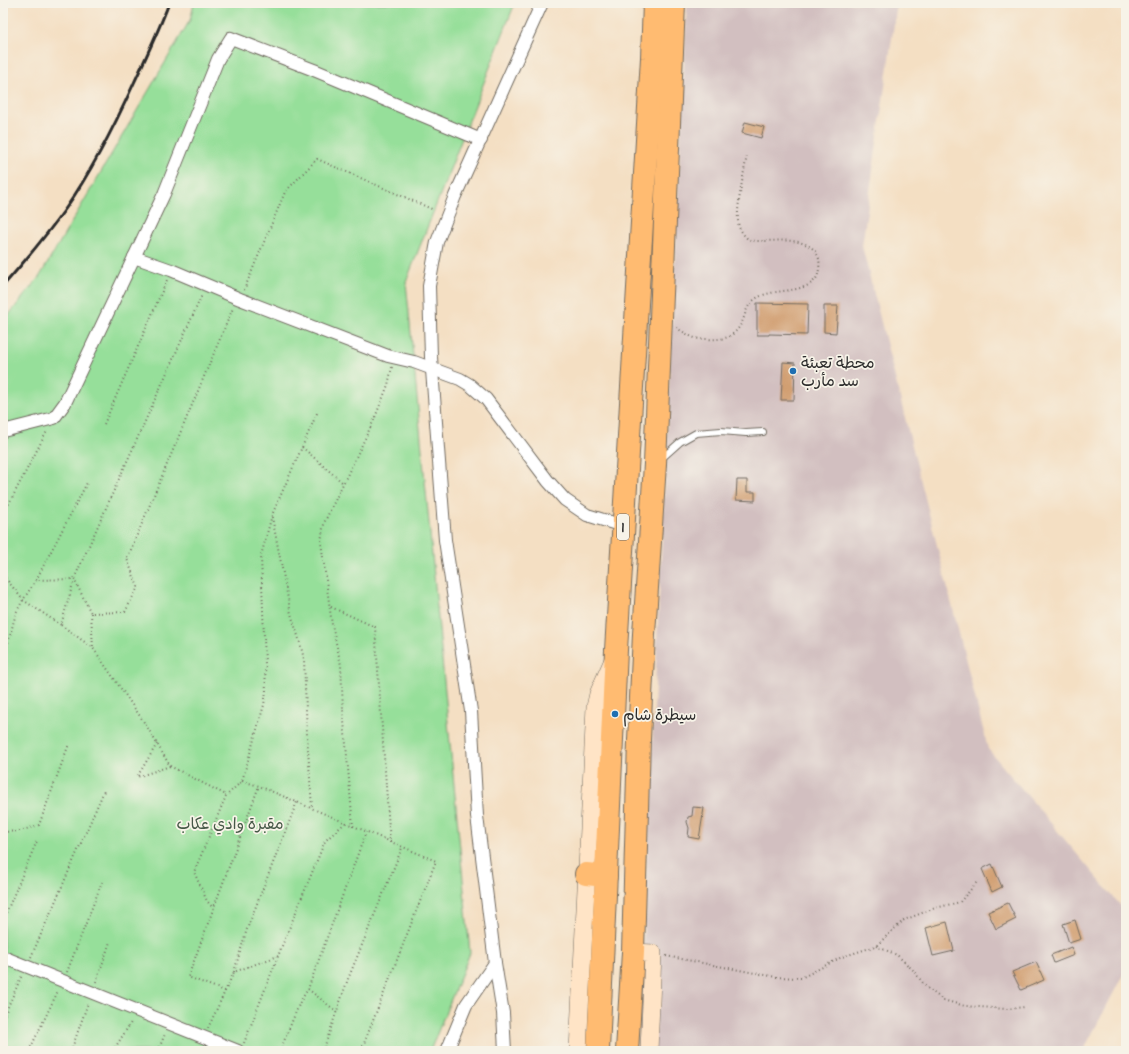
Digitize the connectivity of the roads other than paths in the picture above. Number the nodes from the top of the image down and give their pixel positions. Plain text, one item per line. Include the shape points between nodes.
1 (542, 3) edge
2 (654, 3) edge
3 (674, 3) edge
4 (480, 140) junction
5 (134, 257) junction
6 (431, 368) junction
7 (3, 431) edge
8 (763, 432) dead end
9 (655, 464) junction
10 (623, 526) junction
11 (596, 875) junction
12 (603, 950) junction
13 (643, 952) junction
14 (3, 957) edge
15 (495, 963) junction
16 (241, 1047) edge
17 (447, 1051) edge
18 (505, 1051) edge
19 (578, 1051) edge
20 (598, 1051) edge
21 (627, 1051) edge
22 (649, 1051) edge

1 - 4 street
2 - 10 highway, 1
3 - 9 highway, 1
4 - 5 street via 231,38 218,58 164,194
4 - 6 street via 437,242 429,286
5 - 6 street via 394,358
5 - 7 street via 65,403 54,418
6 - 10 street via 460,379 478,392 565,500 587,515
6 - 15 street via 446,540 471,711 477,816
8 - 9 lane via 696,433 680,442
9 - 13 highway, 1 via 640,725
10 - 11 highway, 1 via 616,650
11 - 12 highway, 1
11 - 19 main road
12 - 13 highway
12 - 20 highway, 1
13 - 21 highway, 1
13 - 22 main road
14 - 16 street via 204,1038
15 - 17 street via 466,1005
15 - 18 street via 503,1013

